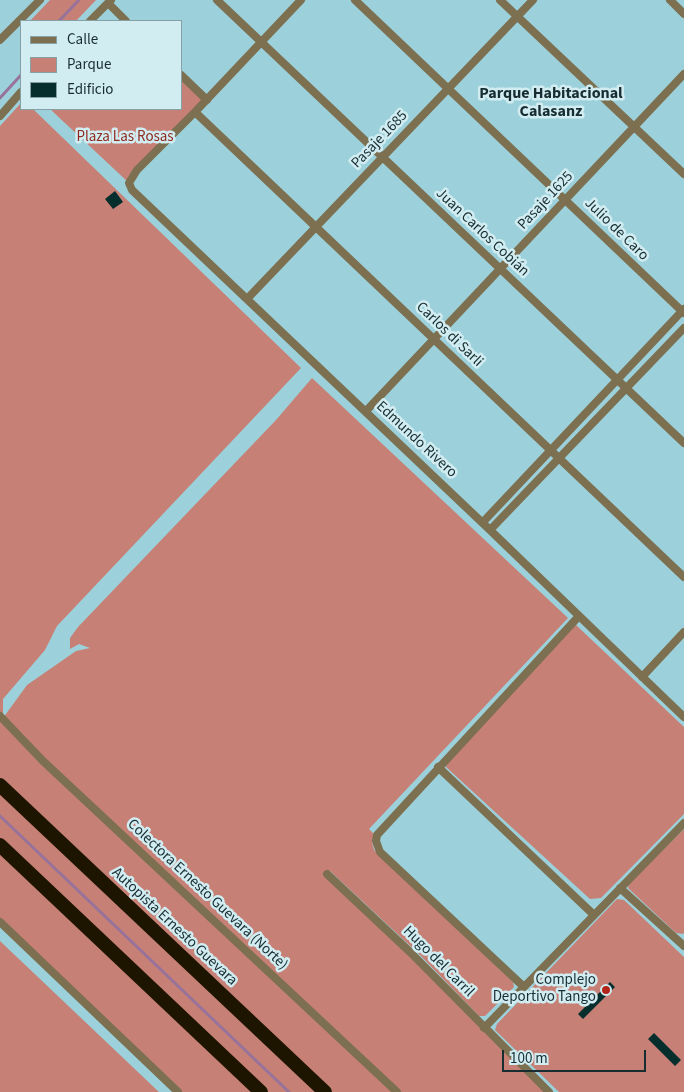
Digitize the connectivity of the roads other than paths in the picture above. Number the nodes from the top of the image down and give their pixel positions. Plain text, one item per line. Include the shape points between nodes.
1 (40, 0) edge
2 (217, 0) edge
3 (301, 0) edge
4 (355, 0) edge
5 (500, 0) edge
6 (533, 0) edge
7 (670, 0) edge
8 (109, 2) edge
9 (684, 14) edge
10 (517, 16) junction
11 (91, 20) edge
12 (125, 20) edge
13 (0, 40) edge
14 (261, 42) junction
15 (684, 74) edge
16 (182, 76) edge
17 (448, 88) junction
18 (20, 93) edge
19 (207, 100) junction
20 (195, 112) junction
21 (0, 116) edge
22 (634, 127) junction
23 (382, 157) junction
24 (684, 174) edge
25 (565, 200) junction
26 (316, 227) junction
27 (500, 269) junction
28 (247, 299) junction
29 (683, 311) edge
30 (684, 328) edge
31 (434, 339) junction
32 (618, 380) junction
33 (626, 388) junction
34 (366, 412) junction
35 (684, 443) edge
36 (551, 450) junction
37 (559, 458) junction
38 (483, 522) junction
39 (490, 530) junction
40 (684, 577) edge
41 (579, 616) junction
42 (684, 632) edge
43 (642, 677) junction
44 (0, 716) edge
45 (684, 717) edge
46 (438, 767) junction
47 (0, 785) edge
48 (684, 823) edge
49 (0, 845) edge
50 (327, 874) dead end
51 (620, 888) junction
52 (594, 915) junction
53 (0, 922) edge
54 (683, 944) edge
55 (524, 987) junction
56 (484, 1028) junction
57 (178, 1092) edge
58 (261, 1092) edge
59 (325, 1092) edge
60 (396, 1092) edge
61 (549, 1092) edge

1 - 13 street
2 - 14 street, Juan Carlos Cobián
3 - 14 street
4 - 17 street, Julio de Caro
5 - 10 street
6 - 10 street, Pasaje 1685
7 - 9 street
8 - 11 street
8 - 12 street
10 - 17 street, Pasaje 1685
10 - 22 street
14 - 19 street
14 - 23 street, Juan Carlos Cobián
15 - 22 street, Pasaje 1625
16 - 19 street
17 - 23 street, Pasaje 1685
17 - 25 street, Julio de Caro
18 - 21 street
19 - 20 street
20 - 26 street, Carlos di Sarli
20 - 28 street, Edmundo Rivero via 137,170 129,183 137,196
22 - 24 street
22 - 25 street, Pasaje 1625
23 - 26 street, Pasaje 1685
23 - 27 street, Juan Carlos Cobián
25 - 27 street, Pasaje 1625
25 - 29 street, Julio de Caro
26 - 28 street, Pasaje 1685
26 - 31 street, Carlos di Sarli
27 - 31 street, Pasaje 1625
27 - 32 street, Juan Carlos Cobián
28 - 34 street, Edmundo Rivero
29 - 32 street
30 - 33 street
31 - 34 street, Pasaje 1625
31 - 36 street, Carlos di Sarli
32 - 33 street, Juan Carlos Cobián
32 - 36 street
33 - 35 street, Juan Carlos Cobián
33 - 37 street
34 - 38 street, Edmundo Rivero
36 - 37 street, Carlos di Sarli
36 - 38 street
37 - 39 street
37 - 40 street, Carlos di Sarli
38 - 39 street, Edmundo Rivero
39 - 41 street, Edmundo Rivero
41 - 43 street, Edmundo Rivero
41 - 46 street
42 - 43 street
43 - 45 street, Edmundo Rivero
44 - 60 street, Colectora Ernesto Guevara (Norte) via 50,768
46 - 52 street
46 - 55 street via 380,831 376,842 380,852
47 - 59 highway, Autopista Ernesto Guevara
48 - 51 street
49 - 58 highway
50 - 56 street, Hugo del Carril
51 - 52 street
51 - 54 street
52 - 55 street
53 - 57 street
55 - 56 street
56 - 61 street, Hugo del Carril

